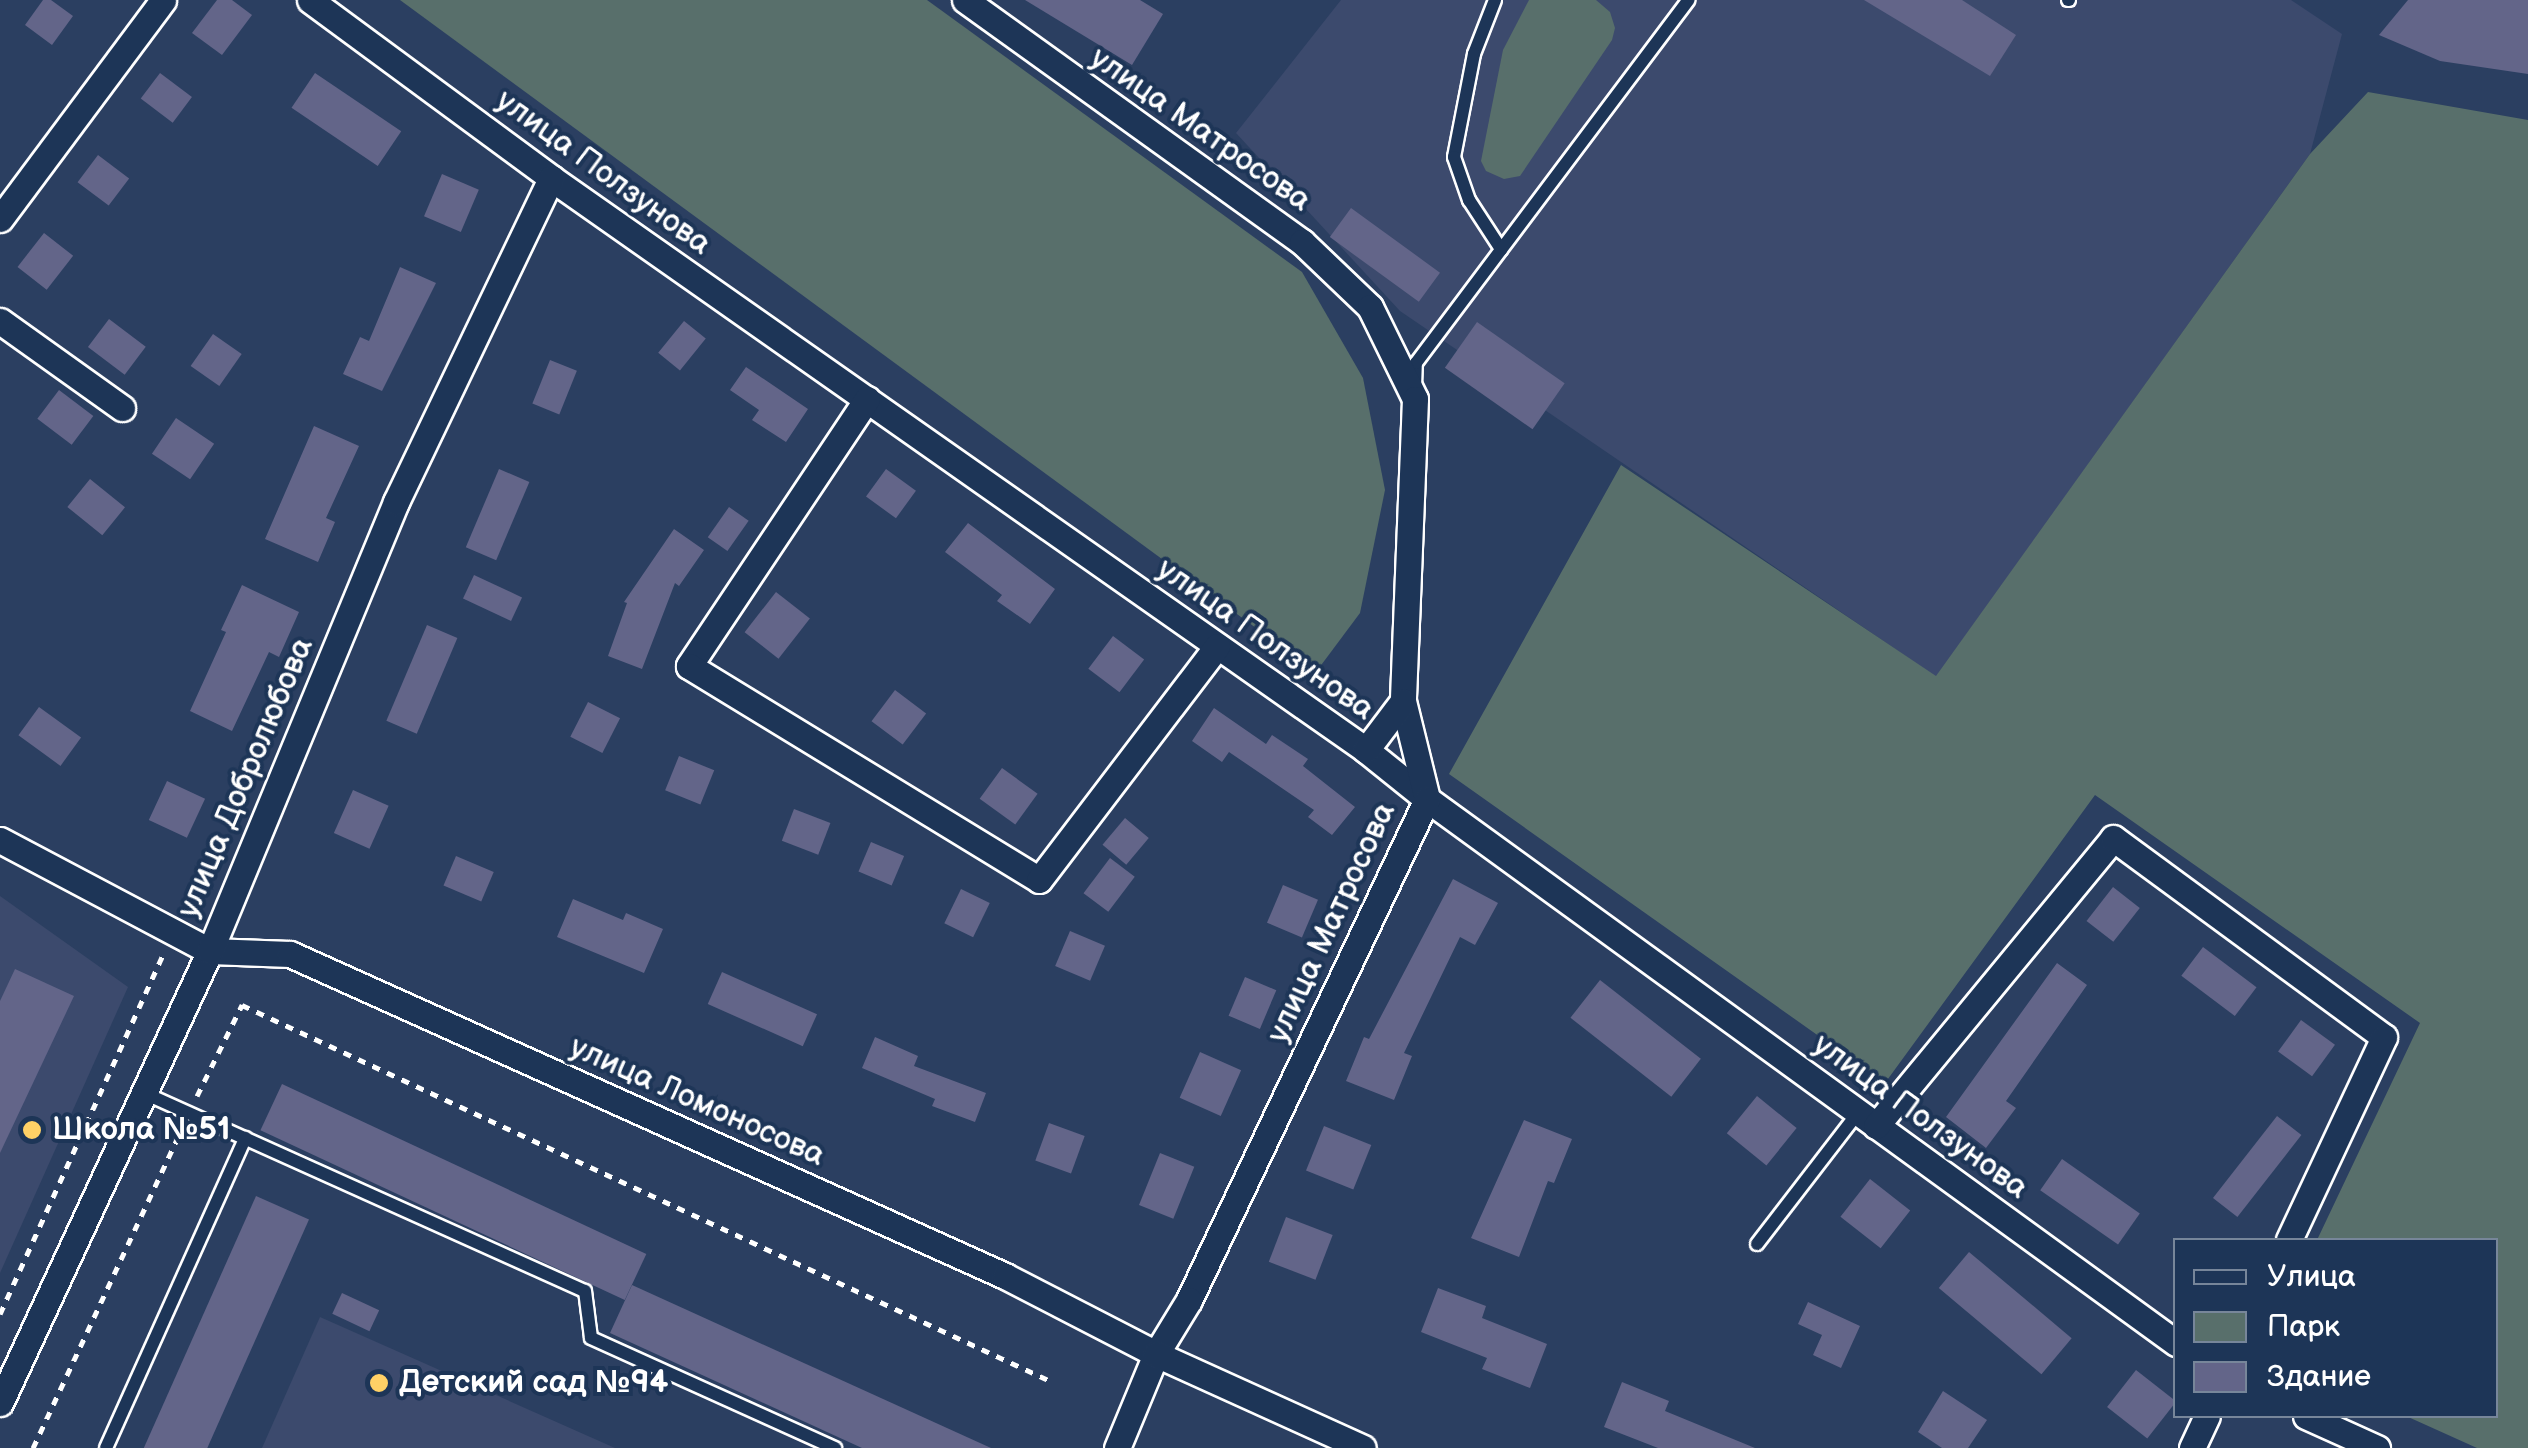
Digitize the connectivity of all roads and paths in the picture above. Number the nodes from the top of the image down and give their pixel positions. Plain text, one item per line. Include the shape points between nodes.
1 (163, 0) edge
2 (310, 0) edge
3 (965, 0) edge
4 (1495, 0) edge
5 (1689, 0) edge
6 (551, 178) junction
7 (0, 219) edge
8 (1501, 249) junction
9 (0, 321) edge
10 (867, 400) junction
11 (1414, 400) junction
12 (122, 408) dead end
13 (1217, 646) junction
14 (1403, 701) junction
15 (1366, 750) junction
16 (1427, 800) junction
17 (0, 840) edge
18 (174, 932) junction
19 (210, 952) junction
20 (144, 1092) junction
21 (189, 1113) junction
22 (1867, 1119) junction
23 (245, 1138) junction
24 (2290, 1238) edge
25 (1757, 1244) dead end
26 (0, 1314) edge
27 (2173, 1341) edge
28 (1156, 1354) junction
29 (1050, 1381) dead end
30 (0, 1403) edge
31 (2206, 1418) edge
32 (2310, 1418) edge
33 (33, 1448) edge
34 (106, 1448) edge
35 (835, 1448) edge
36 (1117, 1448) edge
37 (1363, 1448) edge
38 (2192, 1448) edge
39 (2377, 1448) edge

1 - 7 street
2 - 6 street, улица Ползунова
3 - 11 street, улица Матросова via 1302,242 1370,307
4 - 8 lane via 1474,54 1454,157 1469,200
5 - 8 lane
6 - 10 street, улица Ползунова
6 - 19 street, улица Добролюбова via 396,502
8 - 11 lane via 1416,363
9 - 12 street
10 - 13 street, улица Ползунова
10 - 13 street via 690,666 1039,880
11 - 14 street, улица Матросова
13 - 15 street, улица Ползунова
14 - 15 street
14 - 16 street, улица Матросова
15 - 16 street, улица Ползунова
16 - 22 street, улица Ползунова
16 - 28 street, улица Матросова via 1188,1300
17 - 18 street, улица Ломоносова
18 - 19 street, улица Ломоносова
18 - 26 path
19 - 20 street, улица Добролюбова
19 - 28 street, улица Ломоносова via 290,954 1005,1276
20 - 21 lane
20 - 30 street, улица Добролюбова
21 - 23 lane
21 - 29 path via 242,1005
21 - 33 path
22 - 24 street via 2113,838 2384,1037
22 - 25 lane
22 - 27 street, улица Ползунова
23 - 34 lane
23 - 35 lane via 585,1292 591,1338
28 - 36 street, улица Матросова
28 - 37 street, улица Ломоносова
31 - 38 street
32 - 39 street

